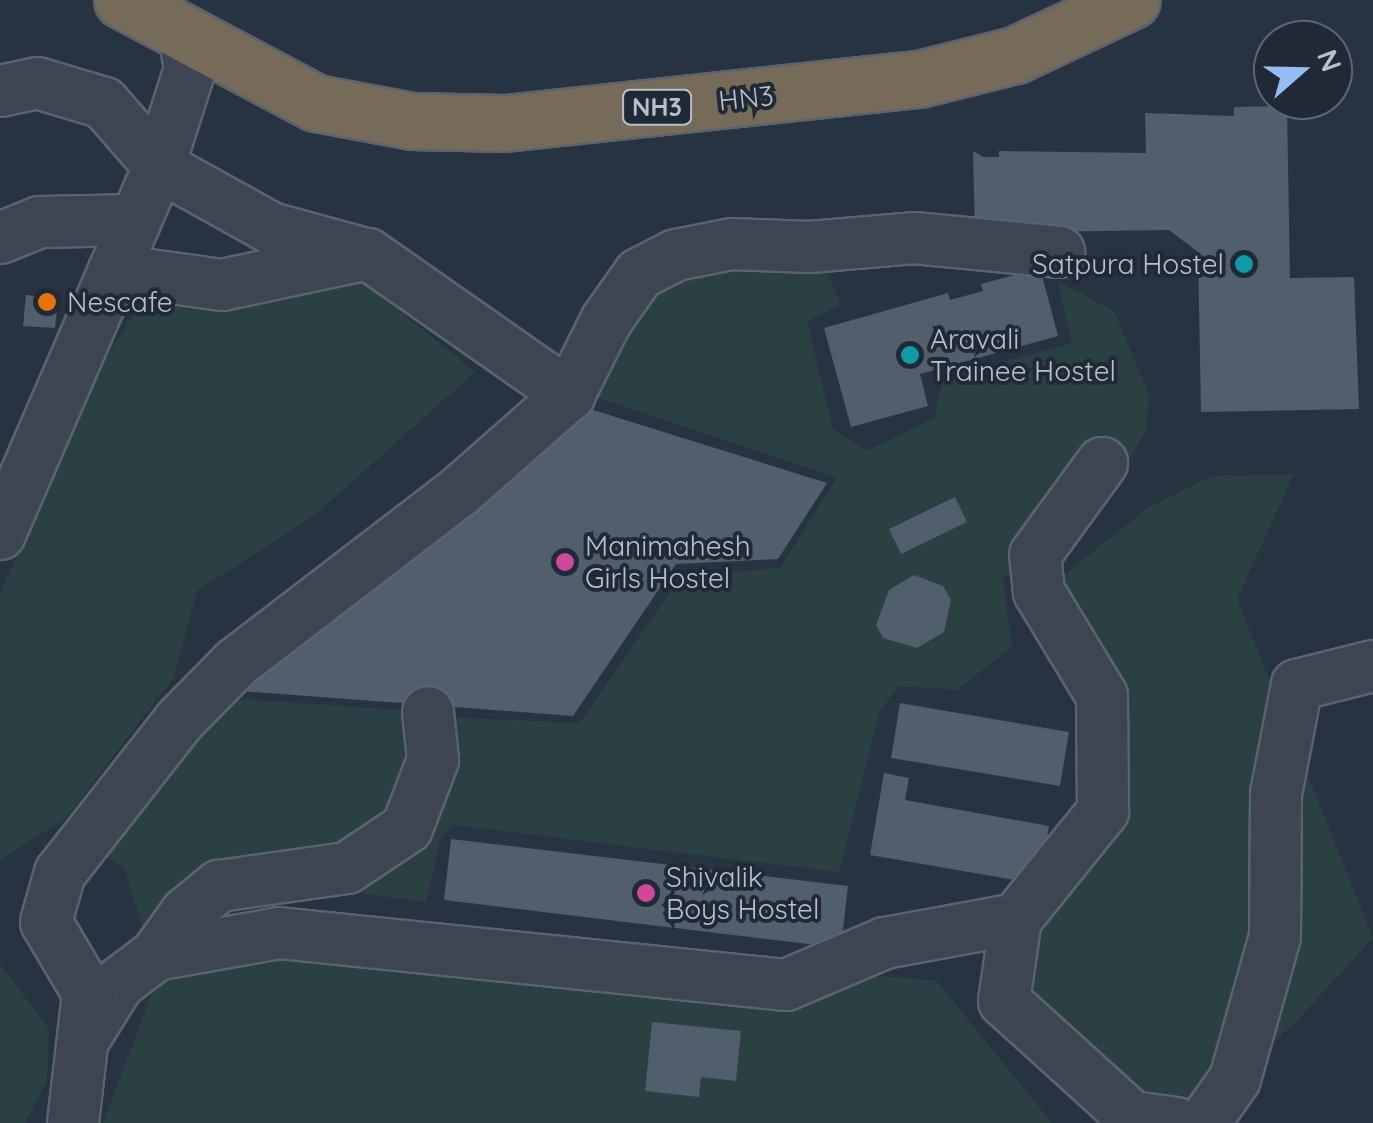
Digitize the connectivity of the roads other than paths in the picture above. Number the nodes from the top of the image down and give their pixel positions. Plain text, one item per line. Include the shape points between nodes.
1 (122, 0) edge
2 (1132, 0) edge
3 (184, 34) junction
4 (0, 91) edge
5 (159, 166) junction
6 (136, 220) junction
7 (0, 238) edge
8 (1059, 252) dead end
9 (368, 254) junction
10 (114, 270) junction
11 (569, 396) junction
12 (1102, 463) dead end
13 (0, 534) edge
14 (1373, 666) edge
15 (428, 712) dead end
16 (1016, 918) junction
17 (156, 955) junction
18 (84, 1039) junction
19 (72, 1123) edge
20 (1177, 1123) edge
21 (1204, 1123) edge

1 - 3 highway, NH3
2 - 3 highway, HN3 / NH3 via 1016,56 920,79 505,122 412,122 316,103
3 - 5 street via 190,69
4 - 5 street via 37,83 104,104
5 - 6 street
5 - 9 street via 272,228
6 - 7 street via 40,222
6 - 10 street
8 - 11 street via 914,238 810,247 732,244 676,255 639,274 606,321
9 - 10 street via 222,285
9 - 11 street
10 - 13 street
11 - 18 street via 460,492 236,663 179,722 60,873 46,922 88,993
12 - 16 street via 1034,555 1038,592 1102,696 1102,812
14 - 21 street via 1297,684 1276,794 1275,937 1235,1079
15 - 17 street via 433,760 407,828 347,868 219,886 186,914
16 - 17 street via 885,943 786,985 279,934
16 - 20 street via 1004,1001 1132,1117
17 - 18 street via 119,983
18 - 19 street

